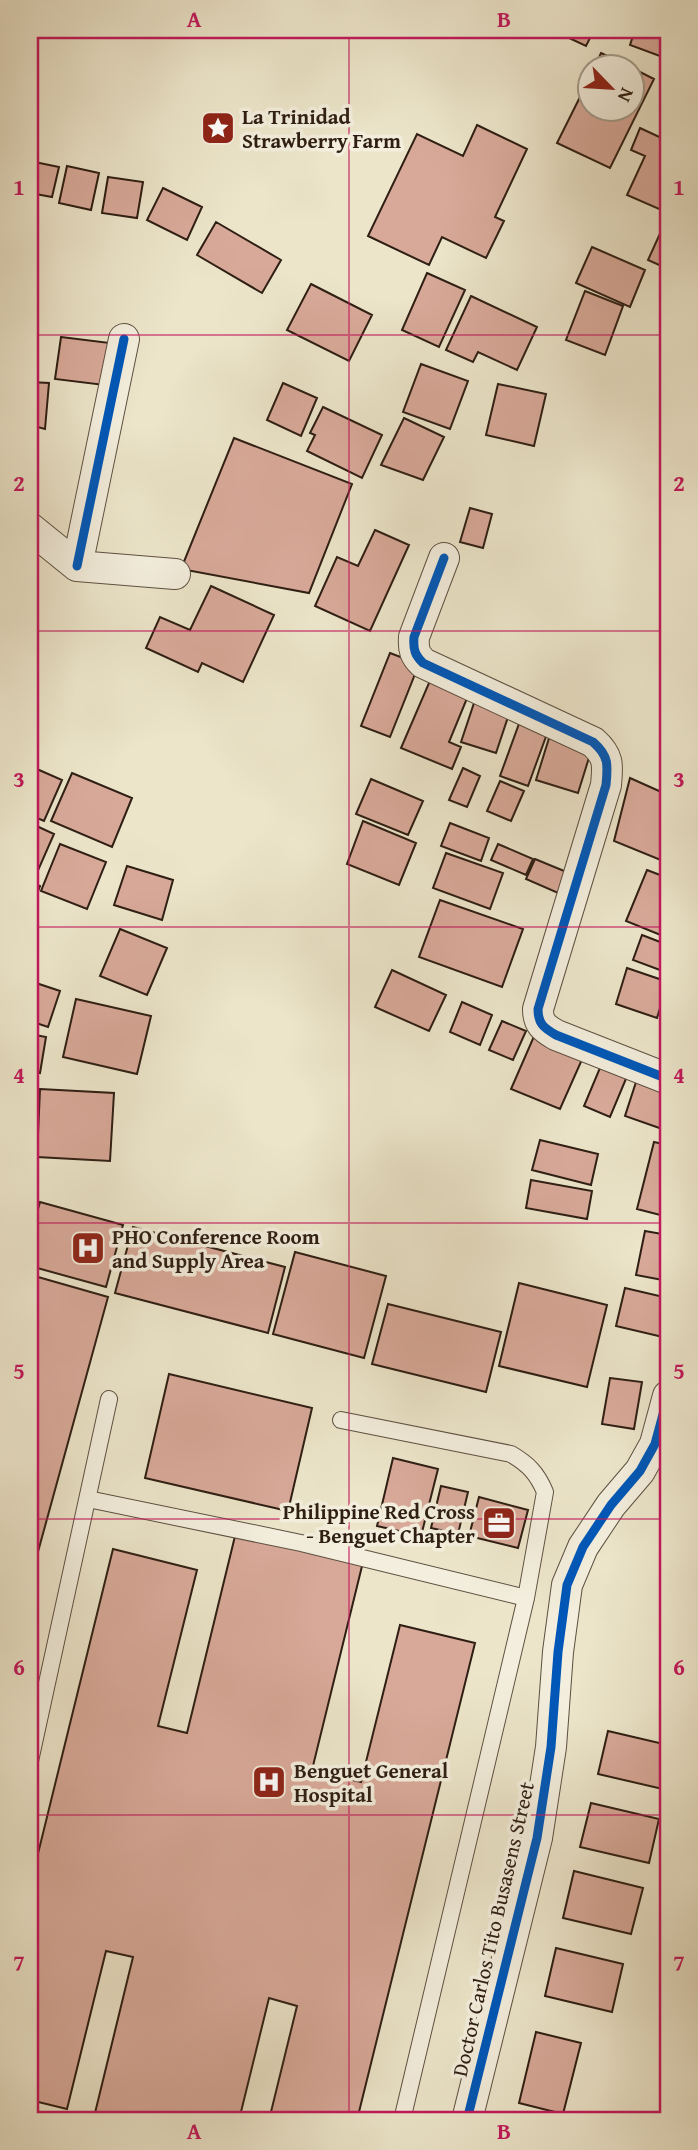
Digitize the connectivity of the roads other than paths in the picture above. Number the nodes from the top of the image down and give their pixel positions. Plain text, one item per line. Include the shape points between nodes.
1 (124, 339) dead end
2 (30, 528) edge
3 (444, 558) dead end
4 (77, 566) junction
5 (175, 574) dead end
6 (668, 1079) edge
7 (668, 1396) edge
8 (109, 1399) dead end
9 (341, 1420) dead end
10 (89, 1499) junction
11 (526, 1598) junction
12 (30, 1761) edge
13 (402, 2120) edge
14 (467, 2120) edge

1 - 4 street
2 - 4 street
3 - 6 street via 414,637 415,655 593,742 605,752 608,763 606,785 538,1020 556,1035
4 - 5 street
7 - 14 street, Doctor Carlos Tito Busasens Street via 655,1444 583,1547 567,1585 537,1838
8 - 10 lane
9 - 11 lane via 511,1454 527,1463 545,1492
10 - 11 lane via 301,1543
10 - 12 lane
11 - 13 lane

